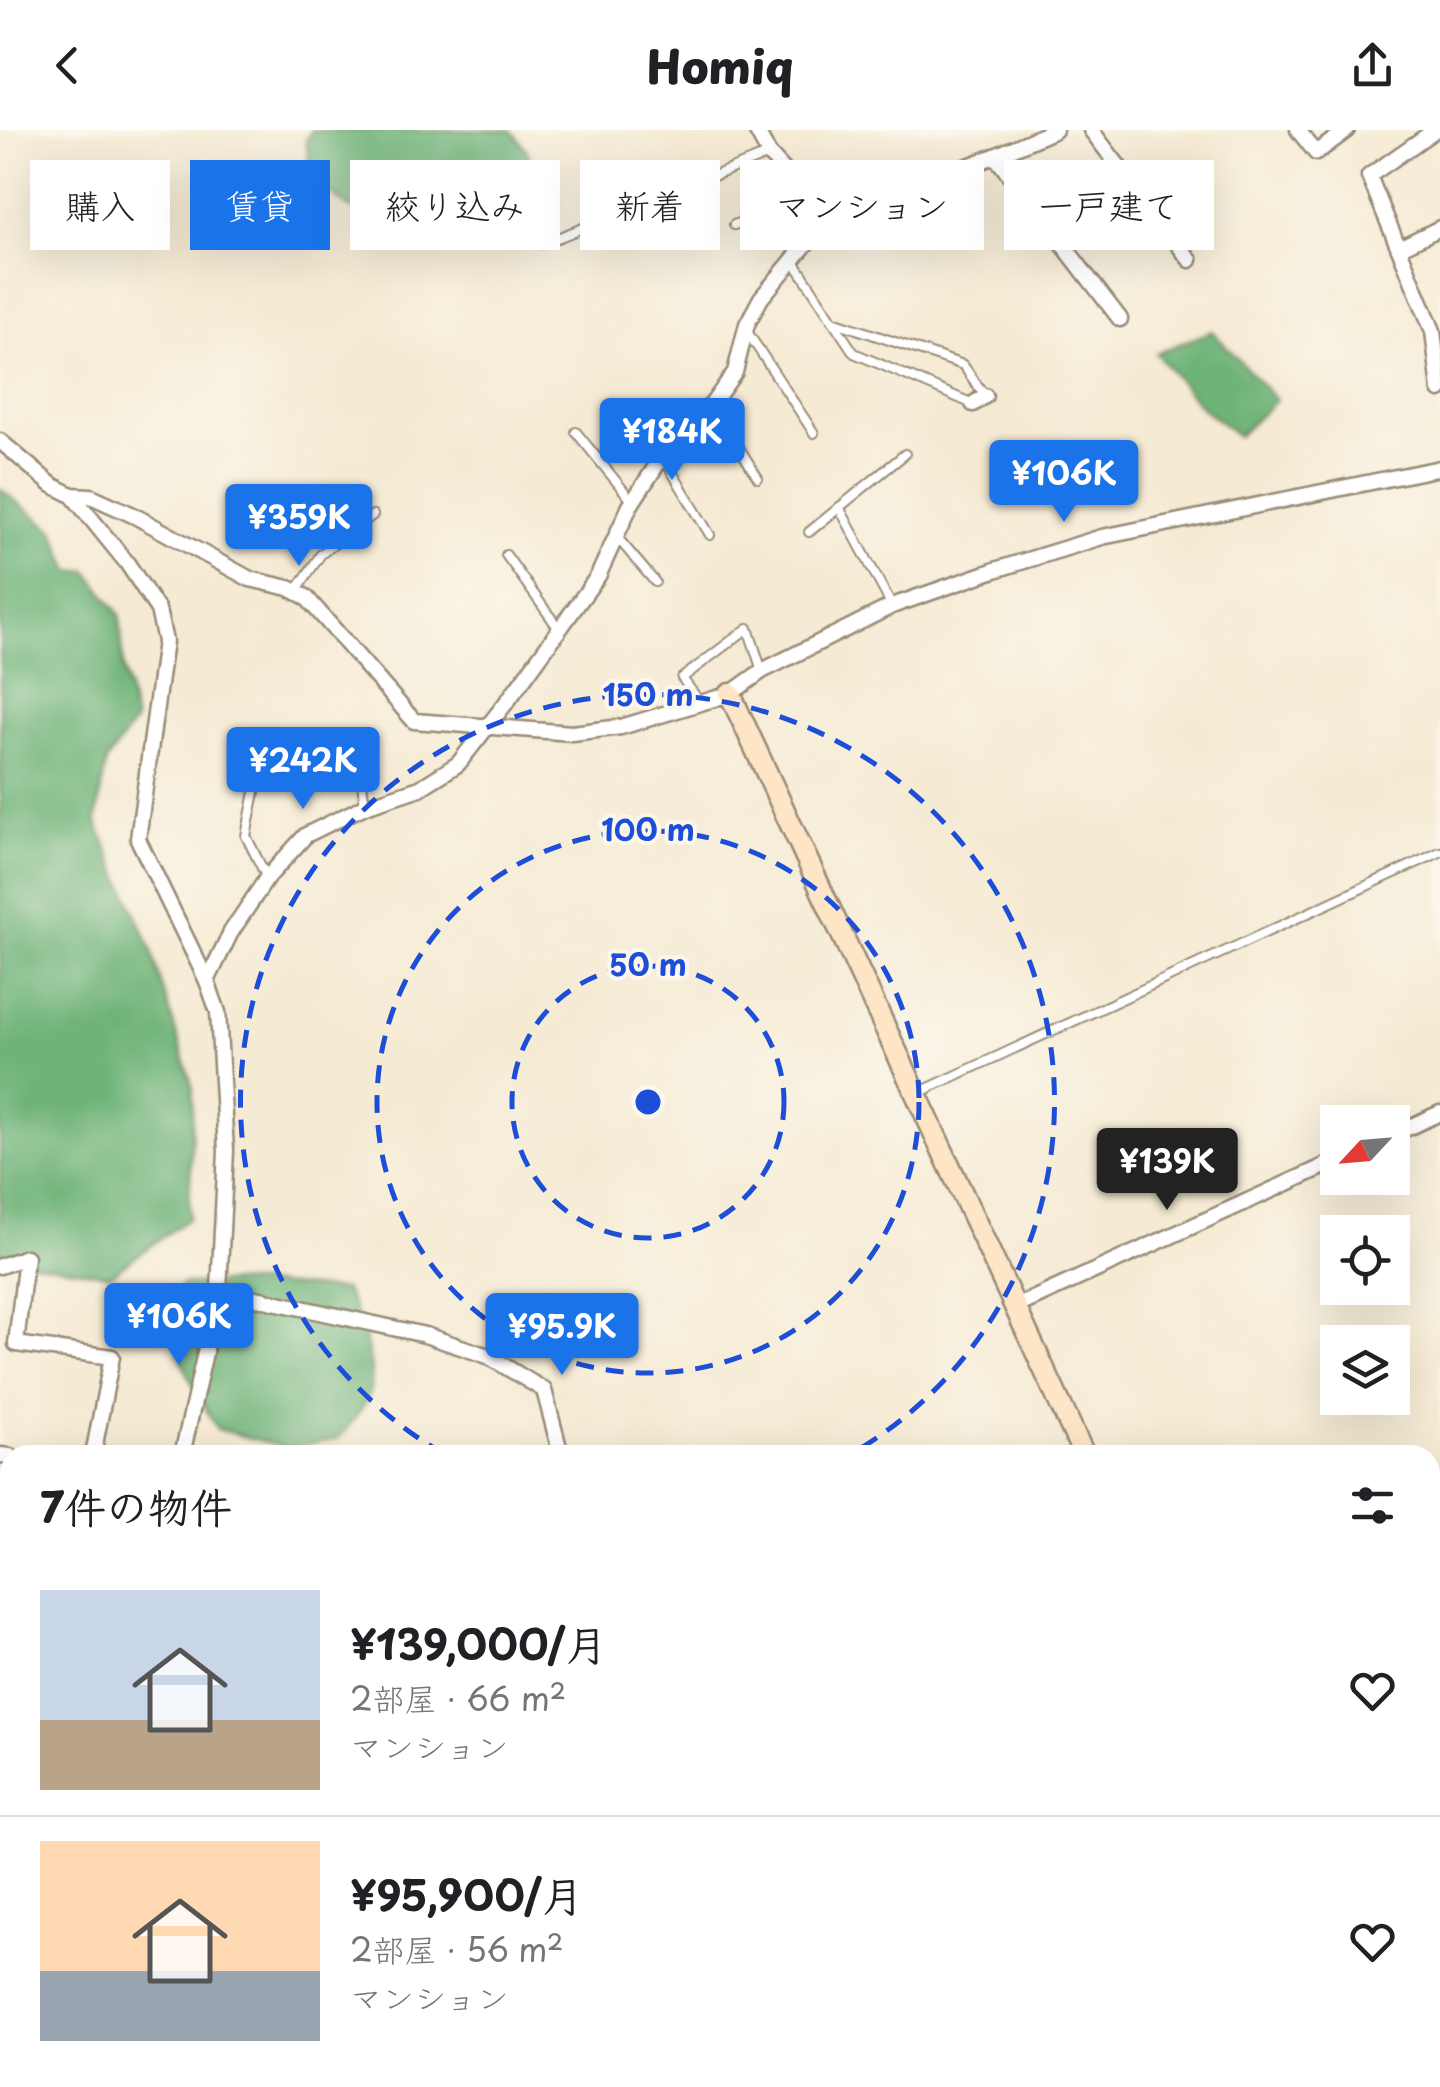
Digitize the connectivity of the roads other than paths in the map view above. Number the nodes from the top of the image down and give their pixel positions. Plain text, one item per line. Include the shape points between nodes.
1 (756, 130) edge
2 (1056, 130) edge
3 (1090, 130) edge
4 (1298, 130) edge
5 (1348, 130) edge
6 (1436, 130) edge
7 (769, 154) junction
8 (995, 156) junction
9 (774, 160) edge
10 (984, 160) edge
11 (740, 222) edge
12 (734, 225) dead end
13 (1440, 228) edge
14 (560, 237) edge
15 (1398, 248) junction
16 (801, 250) edge
17 (793, 260) junction
18 (1190, 260) dead end
19 (1120, 319) dead end
20 (833, 320) junction
21 (746, 330) junction
22 (1436, 330) edge
23 (1440, 390) edge
24 (712, 404) junction
25 (576, 432) dead end
26 (814, 432) dead end
27 (0, 441) edge
28 (905, 454) dead end
29 (663, 457) junction
30 (1440, 468) edge
31 (758, 478) dead end
32 (72, 495) junction
33 (633, 502) junction
34 (839, 507) junction
35 (373, 515) dead end
36 (808, 532) dead end
37 (710, 535) dead end
38 (616, 536) junction
39 (506, 555) dead end
40 (655, 582) dead end
41 (296, 592) junction
42 (892, 606) junction
43 (560, 629) junction
44 (762, 672) junction
45 (730, 694) junction
46 (700, 702) junction
47 (487, 727) junction
48 (365, 806) junction
49 (1440, 852) edge
50 (267, 878) junction
51 (207, 981) junction
52 (916, 1094) junction
53 (1440, 1113) edge
54 (1410, 1127) edge
55 (1320, 1168) edge
56 (0, 1266) edge
57 (219, 1290) junction
58 (1016, 1306) junction
59 (95, 1445) edge
60 (184, 1445) edge
61 (558, 1445) edge
62 (1079, 1445) edge

1 - 7 street
2 - 8 street
3 - 18 street
4 - 5 street via 1316,153
6 - 15 street via 1368,176
7 - 9 street
7 - 14 lane
8 - 10 street
8 - 19 street
11 - 12 lane
13 - 15 street
15 - 22 street
16 - 17 street
17 - 20 lane
17 - 21 street via 761,298
20 - 20 lane via 854,353 979,400 963,364
21 - 24 street via 735,372
21 - 26 lane
22 - 23 street
24 - 29 street
24 - 31 lane
25 - 33 lane
27 - 32 street
28 - 34 lane
29 - 33 street
29 - 37 lane
30 - 42 street via 1102,536
32 - 41 street via 90,496 250,578
32 - 51 street via 158,610 165,641 138,839
33 - 38 street
34 - 36 lane
34 - 42 lane
35 - 41 lane via 321,554
38 - 40 lane
38 - 43 street via 598,576
39 - 43 lane
41 - 47 street via 414,721
42 - 44 street
43 - 47 street
44 - 45 street
44 - 46 lane via 748,628 682,678
45 - 46 street
45 - 52 street
46 - 47 street via 572,733
47 - 48 street via 458,764 420,788
48 - 50 street via 306,835
48 - 50 lane via 360,768 262,758 246,836
49 - 52 lane
50 - 51 street
51 - 57 street via 218,1012 226,1151
52 - 58 street
53 - 54 street
55 - 58 street
56 - 59 street via 26,1257 16,1344 112,1357
57 - 60 street
57 - 61 street via 425,1335 488,1356 544,1390
58 - 62 street

